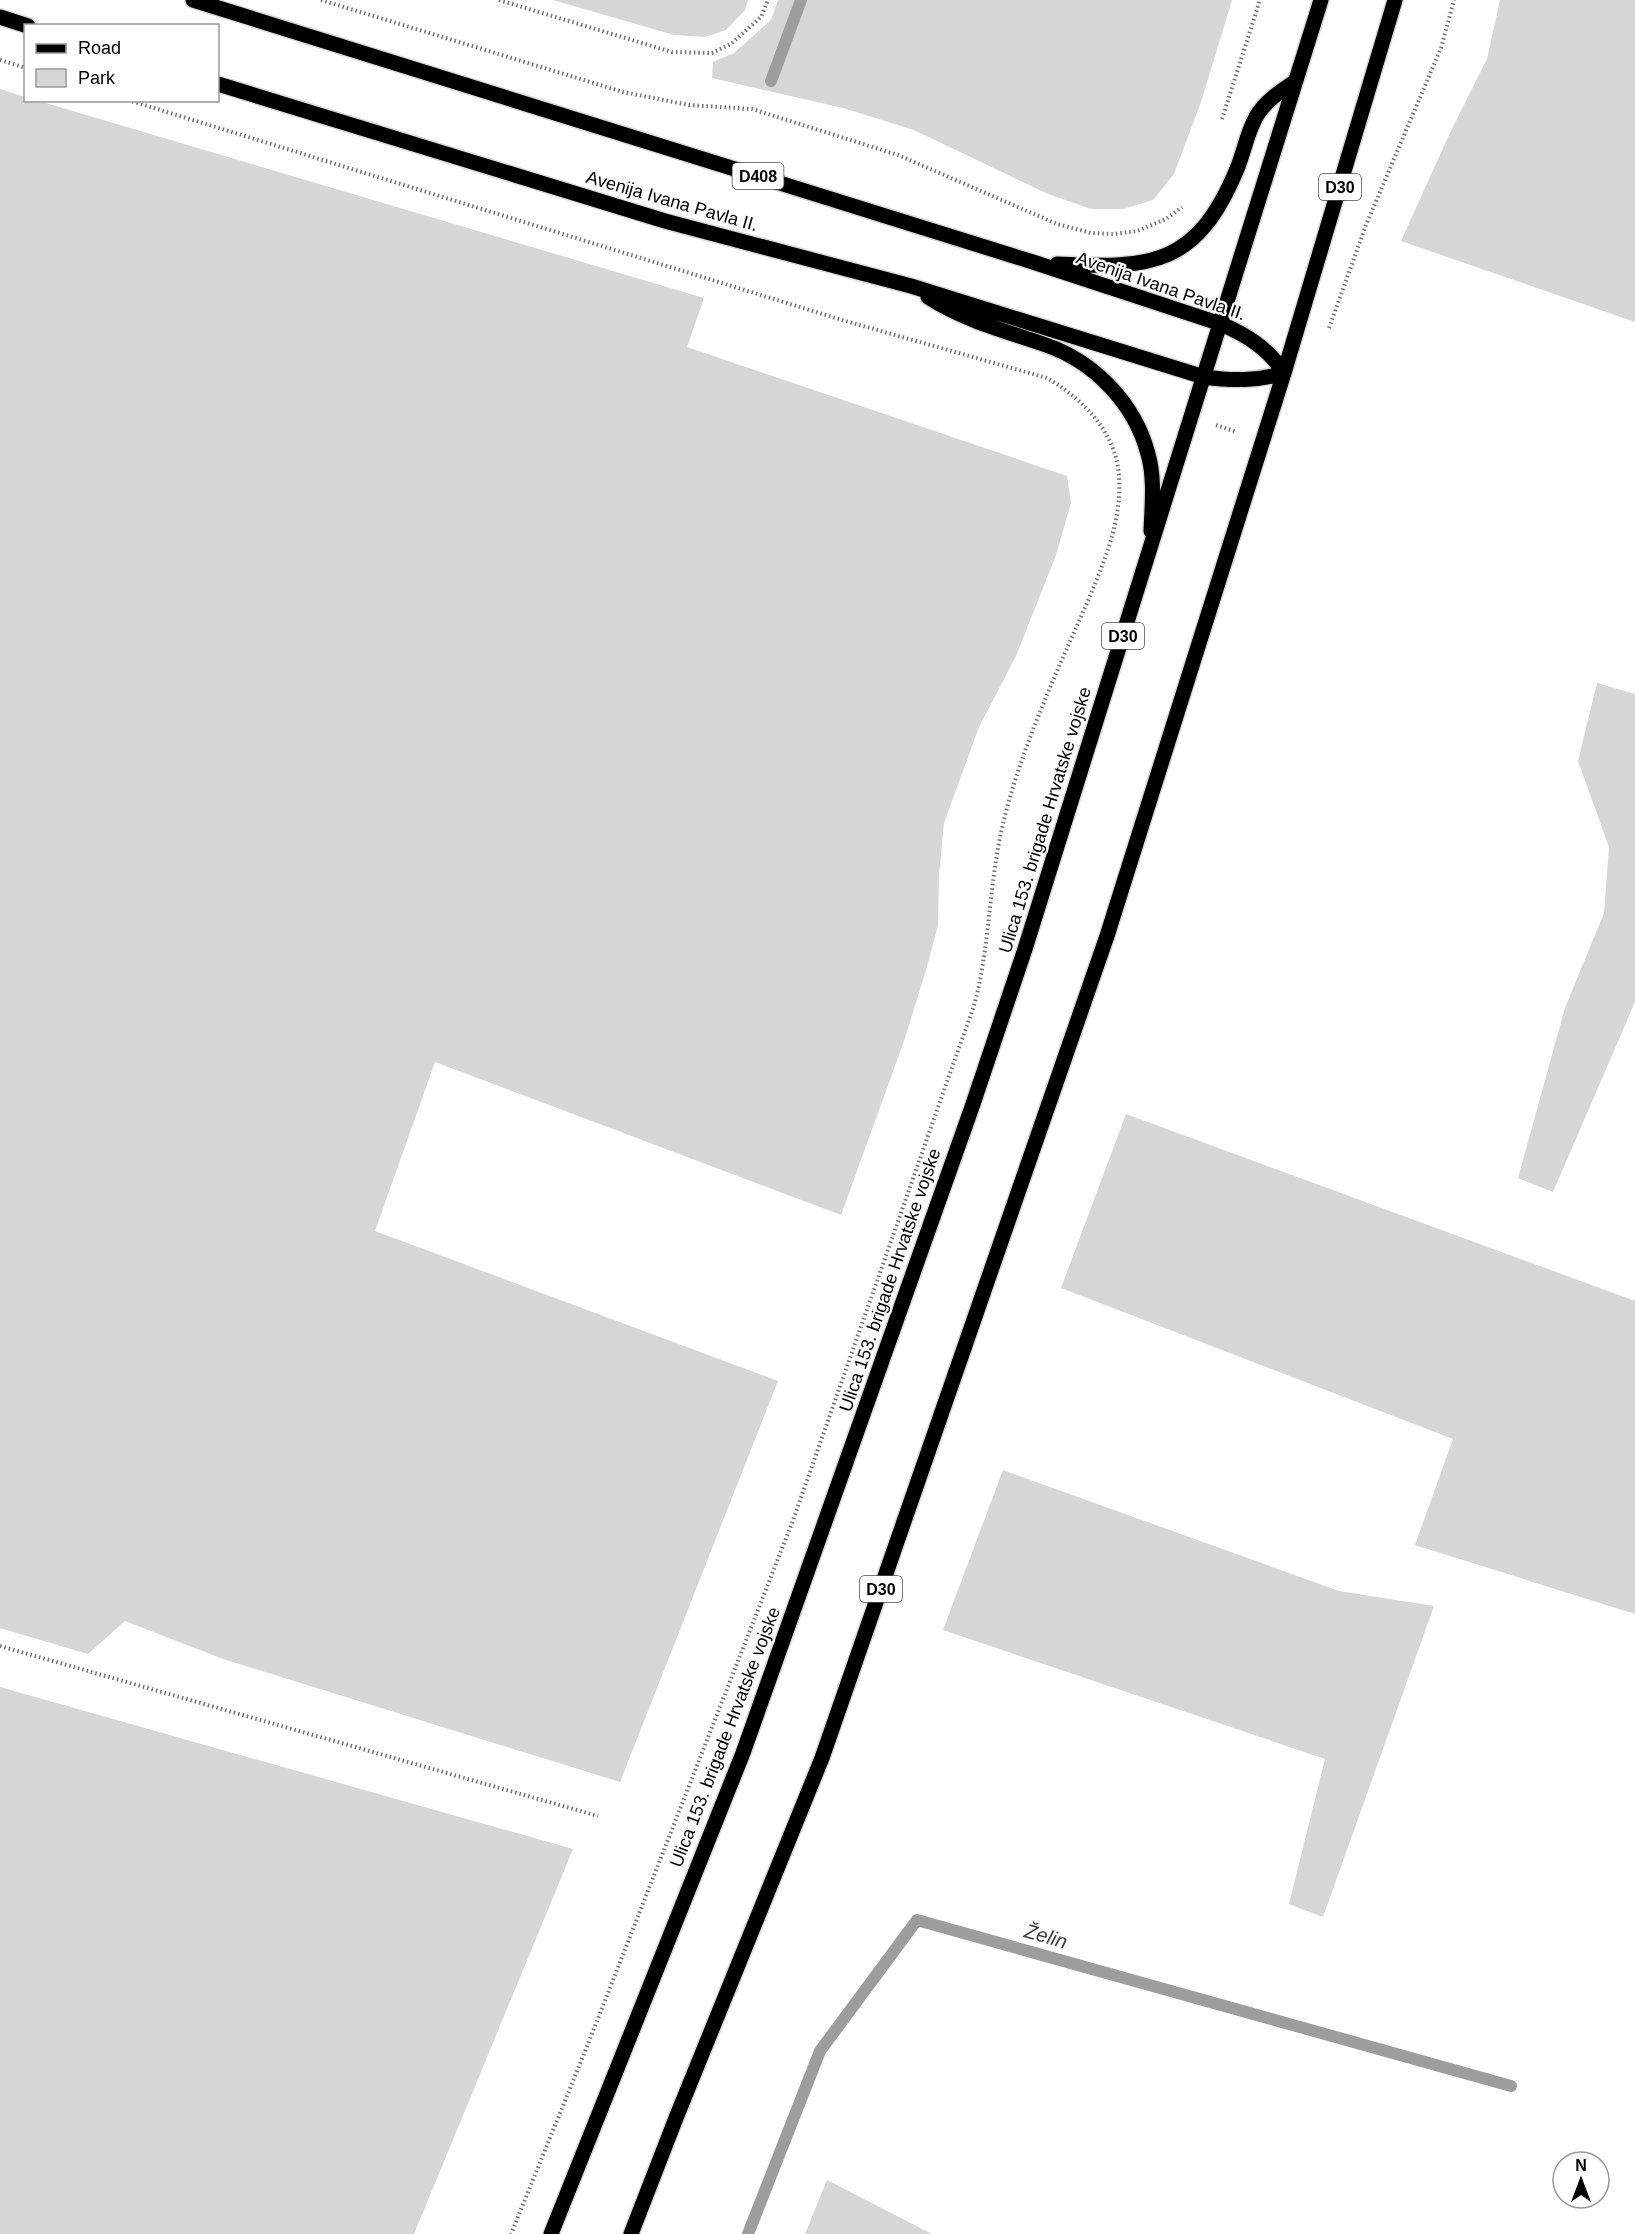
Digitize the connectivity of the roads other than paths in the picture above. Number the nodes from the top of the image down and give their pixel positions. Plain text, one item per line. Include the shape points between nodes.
1 (193, 0) edge
2 (1321, 0) edge
3 (1395, 0) edge
4 (0, 17) edge
5 (24, 25) edge
6 (1296, 81) junction
7 (219, 84) edge
8 (1036, 263) junction
9 (911, 286) junction
10 (1221, 324) junction
11 (1284, 373) junction
12 (1204, 377) junction
13 (1150, 549) junction
14 (551, 2234) edge
15 (631, 2234) edge

1 - 8 main road, Avenija Ivana Pavla II. / D408
2 - 6 main road, D30
3 - 11 main road, D30
4 - 5 main road
6 - 8 main road via 1256,116 1237,169 1213,217 1178,251 1140,264
6 - 10 main road, D30
7 - 9 main road, Avenija Ivana Pavla II. via 665,221
8 - 10 main road, Avenija Ivana Pavla II. / D408
9 - 12 main road, Avenija Ivana Pavla II.
9 - 13 main road via 972,320 1069,355 1104,380 1136,422 1148,454 1152,479
10 - 11 main road, Avenija Ivana Pavla II. / D408 via 1263,347
10 - 12 main road, Ulica 153. brigade Hrvatske vojske / D30
11 - 12 main road, Avenija Ivana Pavla II. via 1245,381
11 - 15 main road, D30 via 1107,936 822,1758
12 - 13 main road, Ulica 153. brigade Hrvatske vojske / D30
13 - 14 main road, Ulica 153. brigade Hrvatske vojske / D30 via 1025,949 874,1386 743,1753

